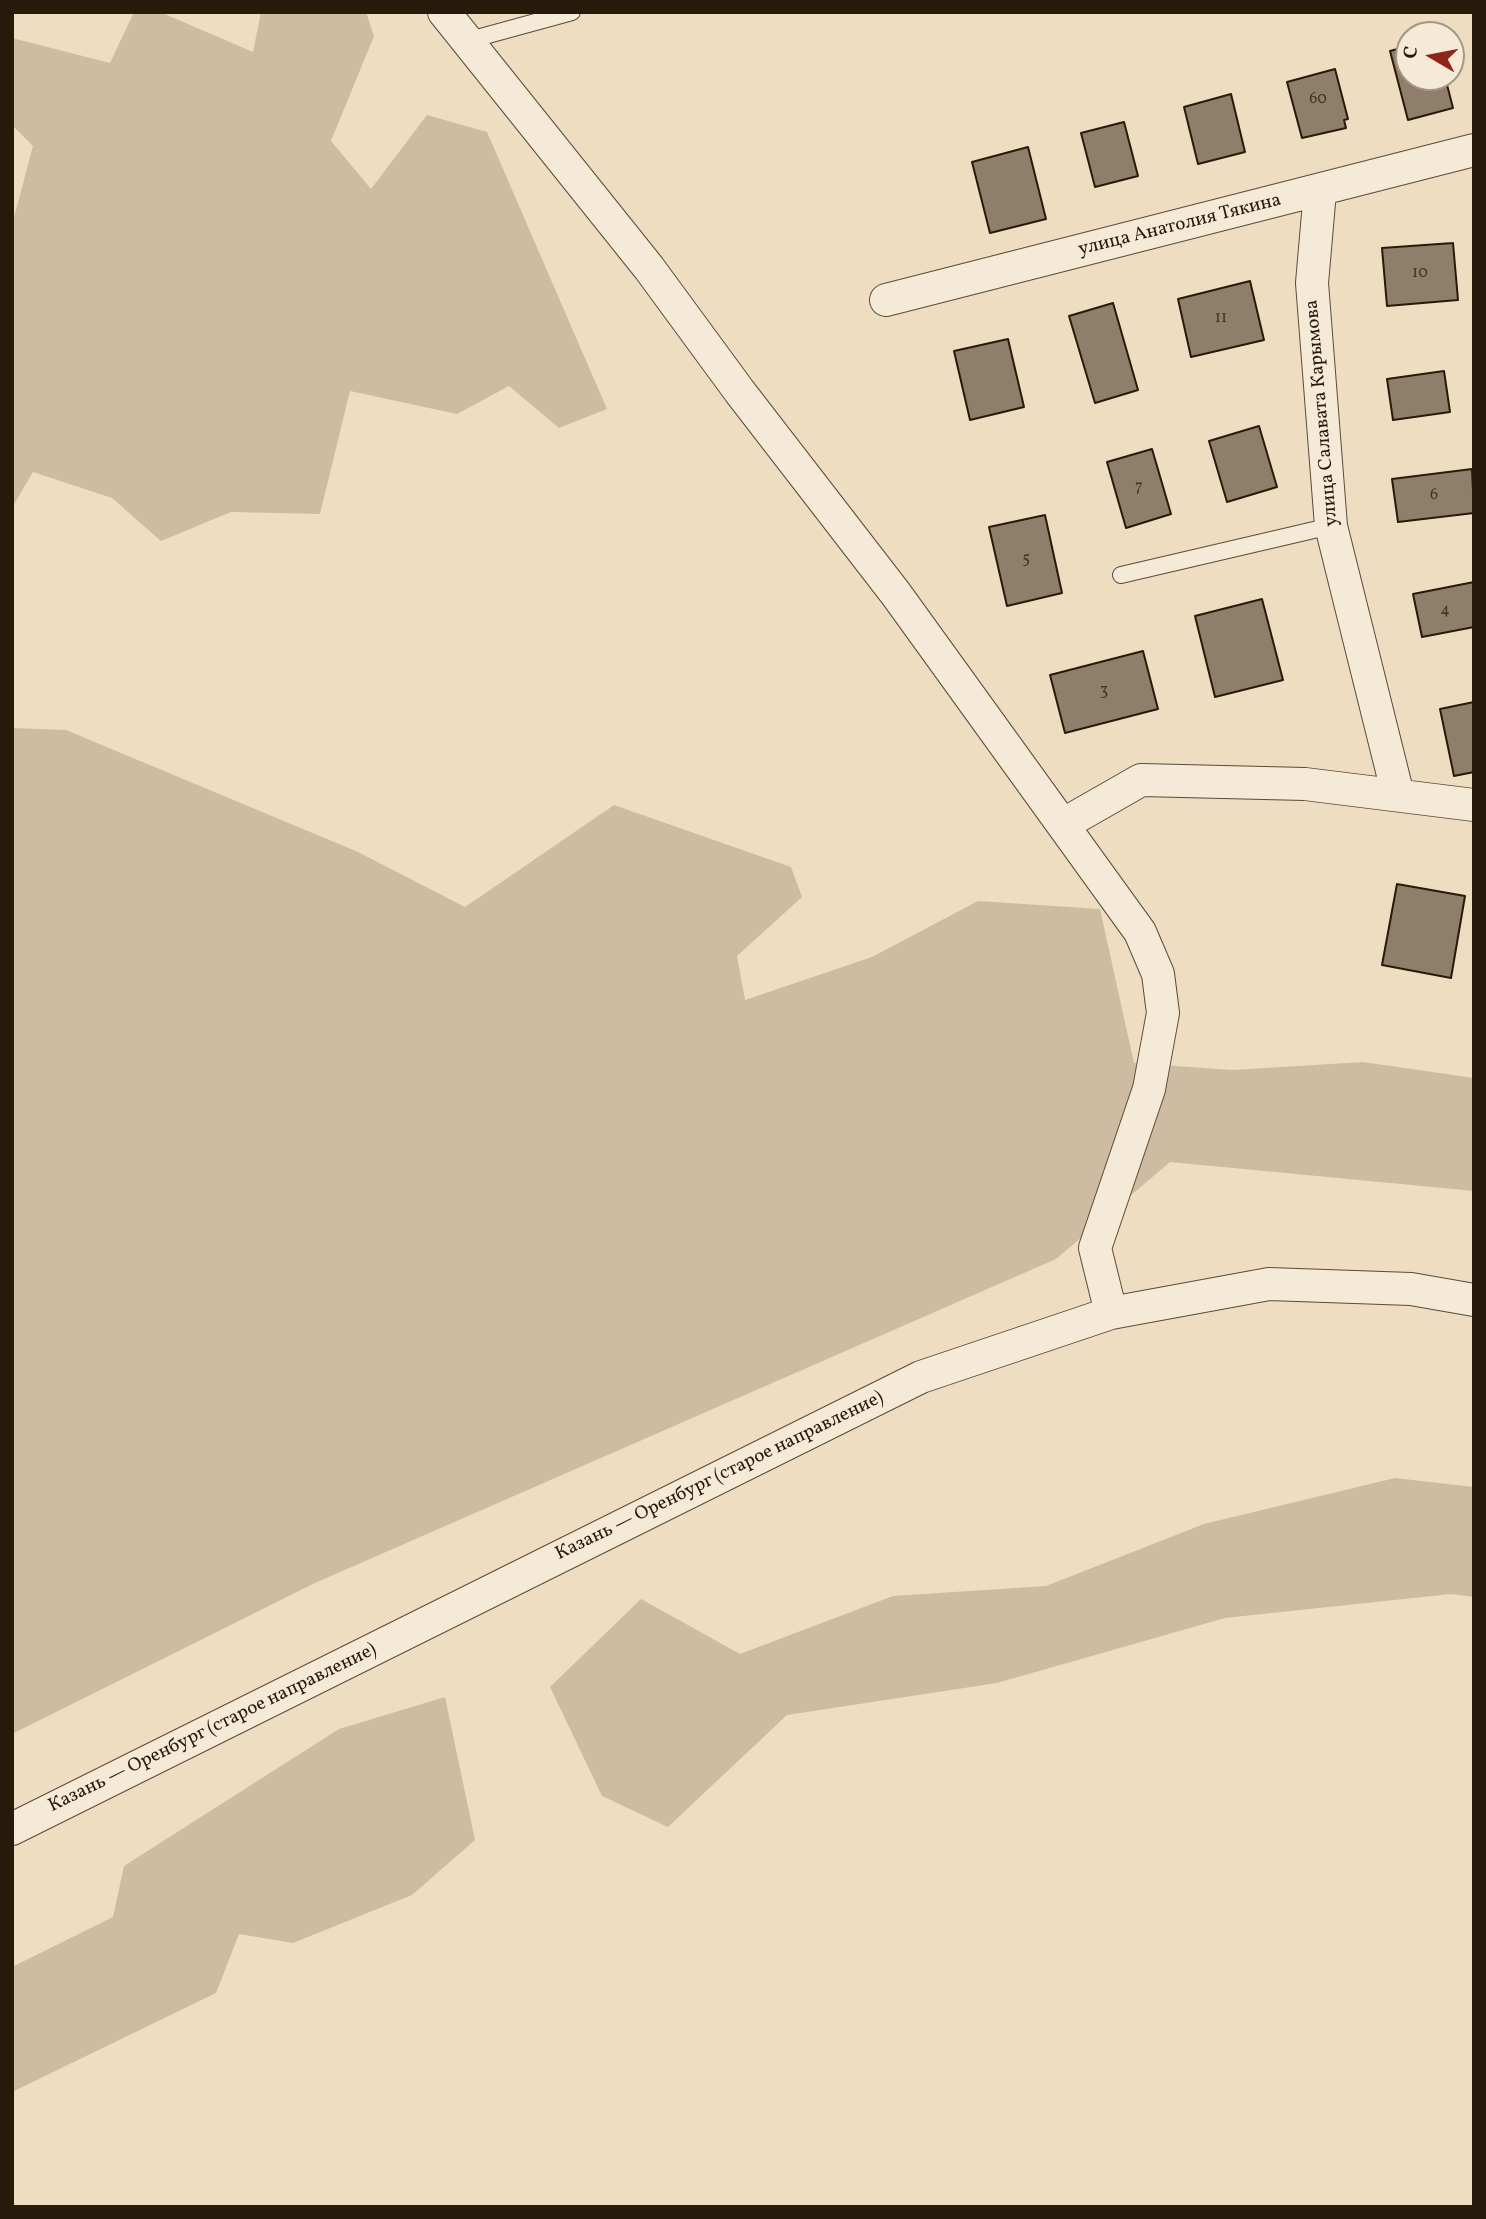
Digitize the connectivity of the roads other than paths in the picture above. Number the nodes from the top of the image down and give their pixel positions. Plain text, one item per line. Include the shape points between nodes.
1 (444, 12) edge
2 (572, 12) edge
3 (466, 41) junction
4 (1474, 150) edge
5 (1320, 191) junction
6 (886, 300) dead end
7 (1331, 526) junction
8 (1121, 575) dead end
9 (1398, 795) junction
10 (1474, 805) edge
11 (1064, 824) junction
12 (1474, 1300) edge
13 (1111, 1313) junction
14 (12, 1829) edge

1 - 3 street
2 - 3 lane
3 - 11 street via 649,268
4 - 5 street, улица Анатолия Тякина
5 - 6 street, улица Анатолия Тякина
5 - 7 street, улица Салавата Карымова via 1312,283
7 - 8 lane
7 - 9 street, улица Салавата Карымова
9 - 10 street
9 - 11 street via 1305,784 1142,780
11 - 13 street via 1140,932 1158,974 1163,1013 1149,1089 1095,1248
12 - 13 street, Казань — Оренбург (старое направление) via 1411,1289 1269,1284
13 - 14 street, Казань — Оренбург (старое направление) via 921,1377

